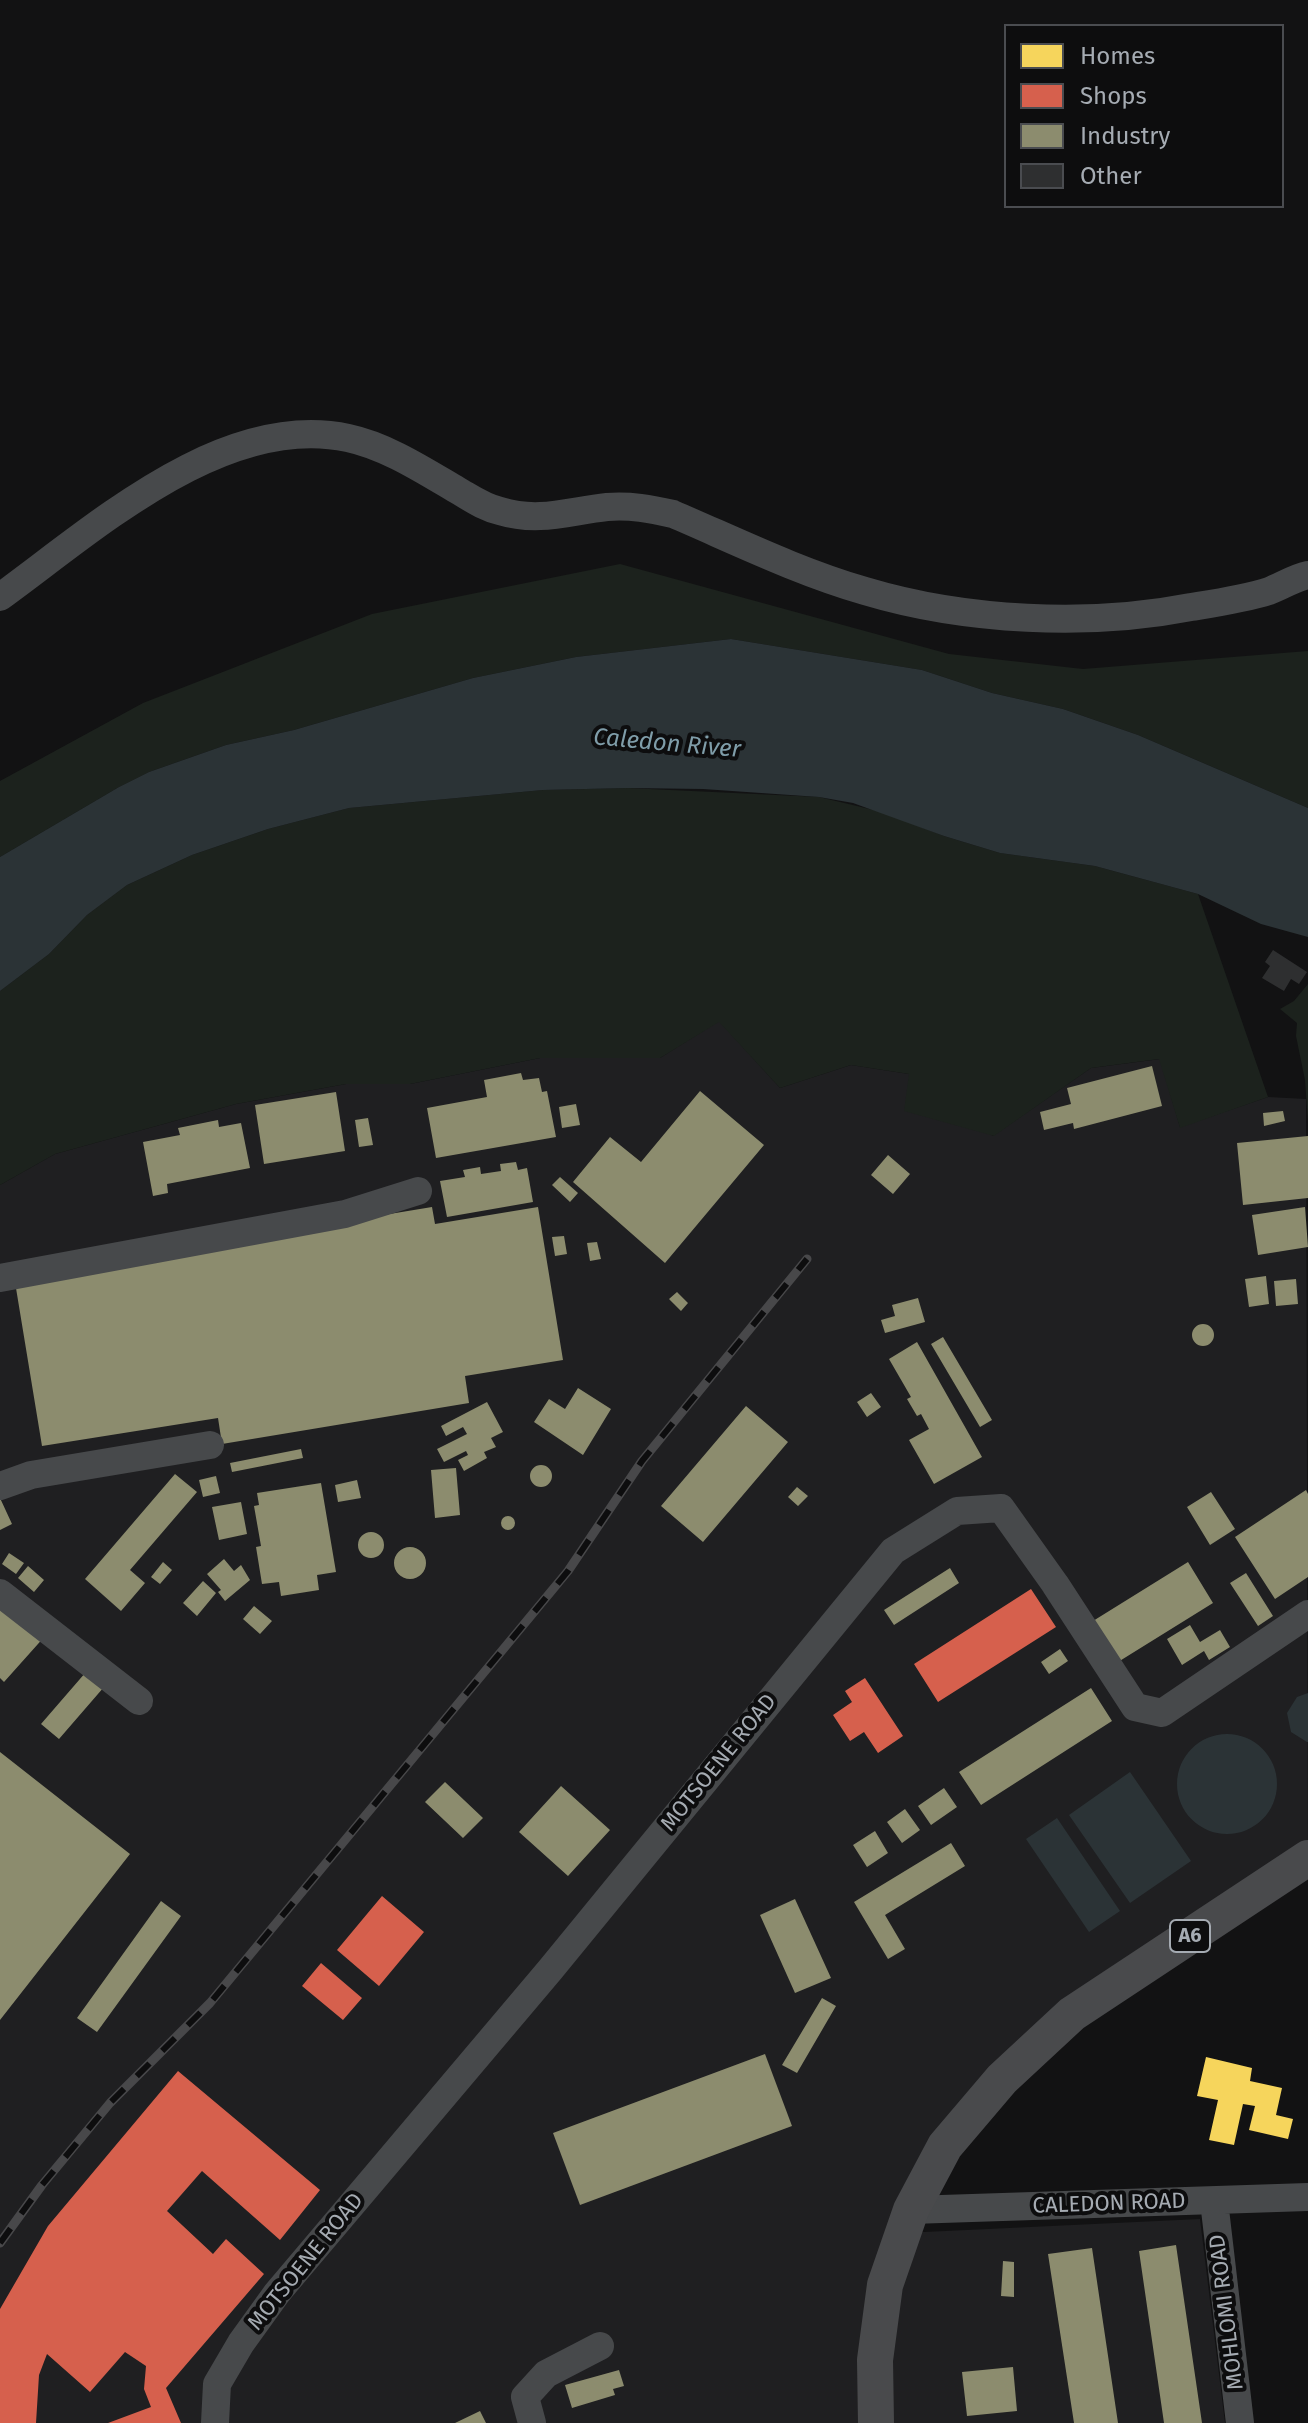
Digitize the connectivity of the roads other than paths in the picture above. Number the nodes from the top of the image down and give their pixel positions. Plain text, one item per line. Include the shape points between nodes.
1 (1308, 575) edge
2 (0, 597) edge
3 (418, 1191) dead end
4 (0, 1278) edge
5 (210, 1445) dead end
6 (0, 1486) edge
7 (0, 1593) edge
8 (1308, 1614) edge
9 (139, 1701) dead end
10 (1308, 1858) edge
11 (1308, 2197) edge
12 (1214, 2201) junction
13 (911, 2210) junction
14 (600, 2346) dead end
15 (215, 2423) edge
16 (532, 2423) edge
17 (876, 2423) edge
18 (1240, 2423) edge

1 - 2 street via 1269,591 1114,617 933,608 810,573 650,508 606,507 557,517 500,512 382,449 315,435 250,442 196,463 156,484
3 - 4 street via 345,1214
5 - 6 street via 31,1475
7 - 9 street
8 - 15 street, MOTSOENE ROAD via 1162,1713 1135,1707 1001,1508 957,1511 893,1551 277,2293 217,2384
10 - 13 main road, A6 via 1072,2014 1002,2079 945,2146
11 - 12 street, CALEDON ROAD
12 - 13 street, CALEDON ROAD
12 - 18 street, MOHLOMI ROAD
13 - 17 main road, A6 via 885,2285 875,2360
14 - 16 street via 546,2374 525,2397

